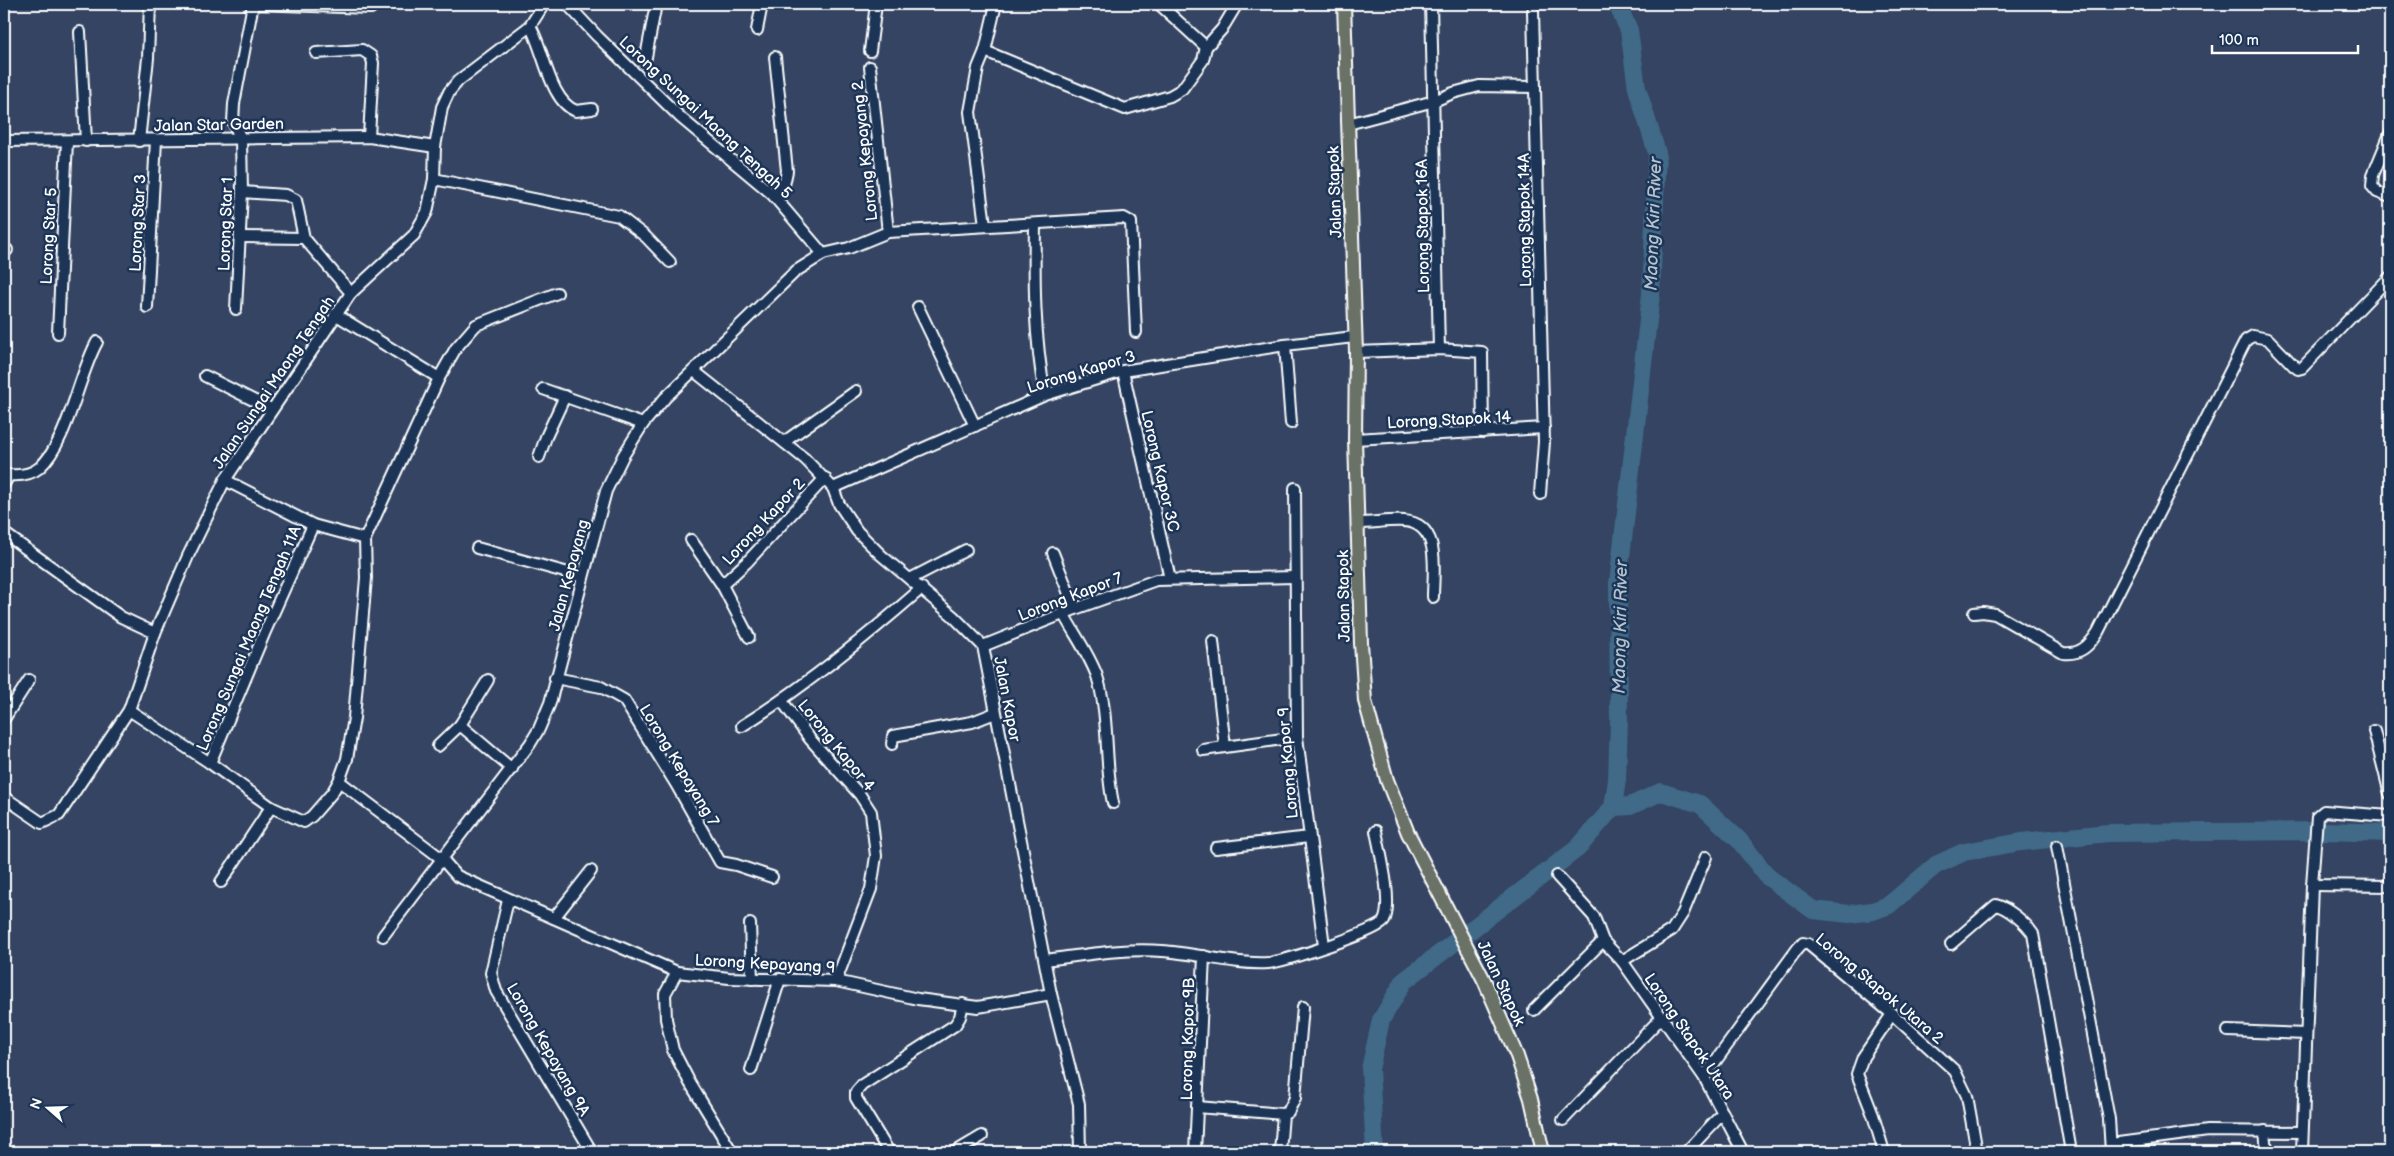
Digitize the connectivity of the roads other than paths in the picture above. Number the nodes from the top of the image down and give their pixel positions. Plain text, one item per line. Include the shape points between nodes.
1 (150, 4) edge
2 (253, 4) edge
3 (544, 4) edge
4 (567, 4) edge
5 (656, 4) edge
6 (762, 4) edge
7 (876, 4) edge
8 (996, 4) edge
9 (1159, 4) edge
10 (1237, 4) edge
11 (1344, 4) edge
12 (1431, 4) edge
13 (371, 8) dead end
14 (1533, 11) dead end
15 (530, 26) junction
16 (757, 30) dead end
17 (80, 32) dead end
18 (1206, 47) junction
19 (870, 51) dead end
20 (985, 51) junction
21 (316, 53) dead end
22 (775, 57) dead end
23 (645, 62) dead end
24 (870, 67) dead end
25 (1535, 87) junction
26 (1434, 102) junction
27 (592, 109) dead end
28 (1348, 124) junction
29 (2390, 134) edge
30 (369, 137) junction
31 (241, 139) junction
32 (139, 140) junction
33 (156, 140) junction
34 (4, 141) edge
35 (67, 141) junction
36 (86, 141) junction
37 (435, 147) junction
38 (434, 179) junction
39 (242, 192) junction
40 (772, 194) junction
41 (2390, 196) edge
42 (1034, 224) junction
43 (985, 225) junction
44 (888, 232) junction
45 (240, 237) junction
46 (304, 238) junction
47 (823, 254) junction
48 (670, 262) dead end
49 (2390, 277) edge
50 (351, 293) junction
51 (557, 293) dead end
52 (147, 307) dead end
53 (918, 307) dead end
54 (236, 309) dead end
55 (335, 314) junction
56 (1136, 332) dead end
57 (58, 333) dead end
58 (1354, 337) junction
59 (97, 342) dead end
60 (1285, 345) junction
61 (1439, 350) junction
62 (1356, 352) junction
63 (694, 370) junction
64 (1123, 371) junction
65 (205, 376) dead end
66 (439, 378) junction
67 (543, 389) dead end
68 (856, 391) dead end
69 (1045, 394) junction
70 (565, 396) junction
71 (271, 408) junction
72 (1291, 423) dead end
73 (643, 424) junction
74 (975, 426) junction
75 (1544, 428) junction
76 (1483, 432) junction
77 (1355, 439) junction
78 (784, 442) junction
79 (539, 457) dead end
80 (6, 477) edge
81 (824, 478) junction
82 (225, 480) junction
83 (833, 488) junction
84 (1295, 488) dead end
85 (1540, 494) dead end
86 (1358, 523) junction
87 (313, 525) junction
88 (4, 533) edge
89 (365, 539) junction
90 (690, 540) dead end
91 (477, 548) dead end
92 (966, 550) dead end
93 (1053, 554) dead end
94 (583, 577) junction
95 (1294, 577) junction
96 (910, 579) junction
97 (1170, 579) junction
98 (722, 585) junction
99 (922, 588) junction
100 (1433, 597) dead end
101 (1075, 608) junction
102 (1974, 613) dead end
103 (1064, 615) junction
104 (155, 633) junction
105 (749, 638) dead end
106 (1214, 641) dead end
107 (983, 646) junction
108 (555, 678) junction
109 (29, 680) dead end
110 (488, 680) dead end
111 (782, 701) junction
112 (129, 710) junction
113 (995, 713) junction
114 (4, 720) edge
115 (460, 725) junction
116 (742, 726) dead end
117 (2374, 731) dead end
118 (1297, 737) junction
119 (892, 744) dead end
120 (438, 746) dead end
121 (1225, 746) junction
122 (1203, 750) dead end
123 (210, 763) junction
124 (512, 769) junction
125 (339, 781) junction
126 (2390, 794) edge
127 (4, 797) edge
128 (1113, 803) dead end
129 (271, 807) junction
130 (2390, 816) edge
131 (1376, 831) dead end
132 (1309, 837) junction
133 (2057, 846) dead end
134 (1216, 848) dead end
135 (1706, 857) dead end
136 (442, 859) junction
137 (591, 871) dead end
138 (1557, 876) dead end
139 (772, 877) dead end
140 (221, 882) dead end
141 (2312, 885) junction
142 (2390, 886) edge
143 (508, 900) junction
144 (554, 918) junction
145 (750, 924) dead end
146 (383, 936) dead end
147 (1603, 941) junction
148 (1950, 944) dead end
149 (1324, 946) junction
150 (1204, 956) junction
151 (1045, 960) junction
152 (1622, 961) junction
153 (677, 972) junction
154 (752, 979) junction
155 (780, 980) junction
156 (836, 981) junction
157 (1051, 994) junction
158 (963, 1004) junction
159 (1303, 1007) dead end
160 (1534, 1010) dead end
161 (1892, 1014) junction
162 (1661, 1018) junction
163 (2228, 1031) dead end
164 (2306, 1034) junction
165 (751, 1070) dead end
166 (1704, 1077) junction
167 (1197, 1107) junction
168 (1723, 1113) junction
169 (1283, 1114) junction
170 (1564, 1120) dead end
171 (2265, 1132) junction
172 (2301, 1132) junction
173 (982, 1136) dead end
174 (2129, 1147) edge
175 (2111, 1148) edge
176 (592, 1152) edge
177 (732, 1152) edge
178 (890, 1152) edge
179 (955, 1152) edge
180 (1080, 1152) edge
181 (1195, 1152) edge
182 (1280, 1152) edge
183 (1543, 1152) edge
184 (1686, 1152) edge
185 (1743, 1152) edge
186 (1884, 1152) edge
187 (1977, 1152) edge
188 (2071, 1152) edge
189 (2267, 1152) edge
190 (2302, 1152) edge

1 - 32 street
2 - 13 street
2 - 31 street, Lorong Star 1 via 234,104 233,122
3 - 15 street, Jalan Sungai Maong Tengah
4 - 40 street, Lorong Sungai Maong Tengah 5 via 681,118
5 - 23 street
6 - 16 street
7 - 19 street
8 - 20 street
9 - 18 street
10 - 18 street
11 - 28 main road, Jalan Stapok
12 - 26 street, Lorong Stapok 16A
14 - 25 street, Lorong Stapok 14A
15 - 27 street via 537,37 548,76 566,106 576,111
15 - 37 street, Jalan Sungai Maong Tengah via 458,81 449,92 442,107
17 - 36 street
18 - 20 street via 1203,60 1182,89 1170,96 1125,109
20 - 43 street via 978,68 970,112
21 - 30 street via 362,50 371,56
22 - 40 street via 787,171 784,185
24 - 44 street, Lorong Kepayang 2
25 - 26 street via 1479,86
25 - 75 street, Lorong Stapok 14A
26 - 28 street
26 - 61 street, Lorong Stapok 16A
28 - 58 main road, Jalan Stapok
29 - 41 street via 2373,175 2372,186 2377,192
30 - 31 street, Jalan Star Garden
30 - 37 street, Jalan Star Garden
31 - 33 street, Jalan Star Garden
31 - 39 street, Lorong Star 1
32 - 33 street, Jalan Star Garden
32 - 36 street, Jalan Star Garden
33 - 52 street, Lorong Star 3
34 - 35 street, Jalan Star Garden
35 - 36 street, Jalan Star Garden
35 - 57 street, Lorong Star 5
37 - 38 street, Jalan Sungai Maong Tengah
38 - 48 street via 619,216
38 - 50 street, Jalan Sungai Maong Tengah via 427,212 414,235
39 - 45 street, Lorong Star 1
39 - 46 street via 286,195 296,200
40 - 47 street, Lorong Sungai Maong Tengah 5
42 - 43 street, Jalan Kepayang
42 - 56 street, Jalan Kepayang via 1124,218 1131,222
42 - 69 street via 1034,313
43 - 44 street, Jalan Kepayang
44 - 47 street, Jalan Kepayang
45 - 46 street
45 - 54 street, Lorong Star 1
46 - 50 street
47 - 63 street, Jalan Kepayang via 796,271
49 - 102 street via 2302,368 2294,366 2268,339 2253,336 2246,340 2098,632 2084,649 2072,654 2063,653 2005,618
50 - 55 street, Jalan Sungai Maong Tengah
51 - 66 street via 476,325 456,348
53 - 74 street
55 - 66 street
55 - 71 street, Jalan Sungai Maong Tengah
58 - 60 street, Lorong Kapor 3
58 - 62 main road, Jalan Stapok
59 - 80 street via 51,452 37,469 23,476
60 - 64 street, Lorong Kapor 3
60 - 72 street
61 - 62 street
61 - 76 street via 1482,352
62 - 77 main road, Jalan Stapok
63 - 73 street, Jalan Kepayang
63 - 78 street, Jalan Kapor
64 - 69 street, Lorong Kapor 3
64 - 97 street, Lorong Kapor 3C
65 - 71 street
66 - 89 street
67 - 70 street
68 - 78 street
69 - 74 street, Lorong Kapor 3
70 - 73 street
70 - 79 street
71 - 82 street, Jalan Sungai Maong Tengah
73 - 94 street, Jalan Kepayang via 606,491
74 - 83 street, Lorong Kapor 3
75 - 76 street, Lorong Stapok 14
75 - 85 street, Lorong Stapok 14A
76 - 77 street, Lorong Stapok 14
77 - 86 main road, Jalan Stapok
78 - 81 street, Jalan Kapor
81 - 83 street, Jalan Kapor
81 - 98 street, Lorong Kapor 2
82 - 87 street
82 - 104 street, Jalan Sungai Maong Tengah
83 - 96 street, Jalan Kapor via 838,504 857,531
84 - 95 street, Lorong Kapor 9
86 - 100 street via 1405,521 1419,525 1433,544
86 - 183 main road, Jalan Stapok via 1365,701 1388,780 1408,833 1484,980 1525,1078
87 - 89 street
87 - 123 street, Lorong Sungai Maong Tengah 11A
88 - 104 street via 121,617
89 - 125 street via 366,578 354,718 347,759
90 - 98 street
91 - 94 street
92 - 96 street
93 - 101 street
94 - 108 street, Jalan Kepayang
95 - 97 street, Lorong Kapor 7
95 - 118 street, Lorong Kapor 9
96 - 99 street, Jalan Kapor
97 - 101 street, Lorong Kapor 7 via 1143,584
98 - 105 street
99 - 107 street, Jalan Kapor
99 - 111 street, Lorong Kapor 4
101 - 103 street, Lorong Kapor 7
103 - 107 street, Lorong Kapor 7
103 - 128 street via 1097,677
104 - 112 street, Jalan Sungai Maong Tengah
106 - 121 street
107 - 113 street, Jalan Kapor
108 - 124 street, Jalan Kepayang via 550,703 539,730
108 - 139 street, Lorong Kepayang 7 via 601,687 624,700 720,862
109 - 114 street
110 - 115 street
111 - 116 street, Lorong Kapor 4
111 - 156 street, Lorong Kapor 4 via 871,812 876,856 871,889
112 - 123 street
112 - 127 street, Jalan Sungai Maong Tengah via 59,815 42,823
113 - 119 street via 972,722 893,736
113 - 151 street, Jalan Kapor
115 - 120 street
115 - 124 street
117 - 126 street
118 - 121 street
118 - 132 street, Lorong Kapor 9
121 - 122 street
123 - 129 street
124 - 136 street, Jalan Kepayang
125 - 129 street via 304,822
125 - 136 street, Lorong Kepayang 9
129 - 140 street
130 - 141 street via 2324,811 2317,817
131 - 149 street via 1387,900 1383,924 1350,939
132 - 134 street
132 - 149 street, Lorong Kapor 9
133 - 175 street via 2109,1119
135 - 152 street via 1672,930
136 - 143 street, Lorong Kepayang 9 via 457,876
136 - 146 street, Jalan Kepayang
137 - 144 street
138 - 147 street via 1594,917
141 - 142 street
141 - 164 street
143 - 144 street, Lorong Kepayang 9
143 - 176 street, Lorong Kepayang 9A via 491,973 496,991
144 - 153 street, Lorong Kepayang 9
145 - 154 street
147 - 152 street, Lorong Stapok Utara
147 - 160 street
148 - 188 street via 1996,905 2020,921 2032,934
149 - 150 street via 1290,959 1268,963
150 - 151 street via 1130,950
150 - 167 street, Lorong Kapor 9B
151 - 157 street, Jalan Kapor
152 - 162 street, Lorong Stapok Utara
153 - 154 street, Lorong Kepayang 9
153 - 177 street via 665,994 666,1019 673,1050
154 - 155 street, Lorong Kepayang 9
155 - 156 street, Lorong Kepayang 9
155 - 165 street
156 - 158 street, Lorong Kepayang 9 via 918,999
157 - 158 street, Lorong Kepayang 9 via 978,1007
157 - 180 street, Jalan Kapor via 1079,1104
158 - 178 street via 955,1025 856,1092 856,1098
159 - 169 street via 1295,1098 1288,1112
161 - 166 street, Lorong Stapok Utara 2 via 1808,944 1802,943
161 - 186 street via 1863,1057 1858,1074
161 - 187 street, Lorong Stapok Utara 2 via 1955,1071 1967,1096
162 - 166 street, Lorong Stapok Utara
162 - 170 street
163 - 164 street
164 - 172 street
166 - 168 street, Lorong Stapok Utara
167 - 169 street, Lorong Kapor 9B
167 - 181 street
168 - 184 street
168 - 185 street, Lorong Stapok Utara
169 - 182 street
171 - 172 street
171 - 174 street via 2208,1131
171 - 189 street
172 - 190 street
173 - 179 street
174 - 175 street

